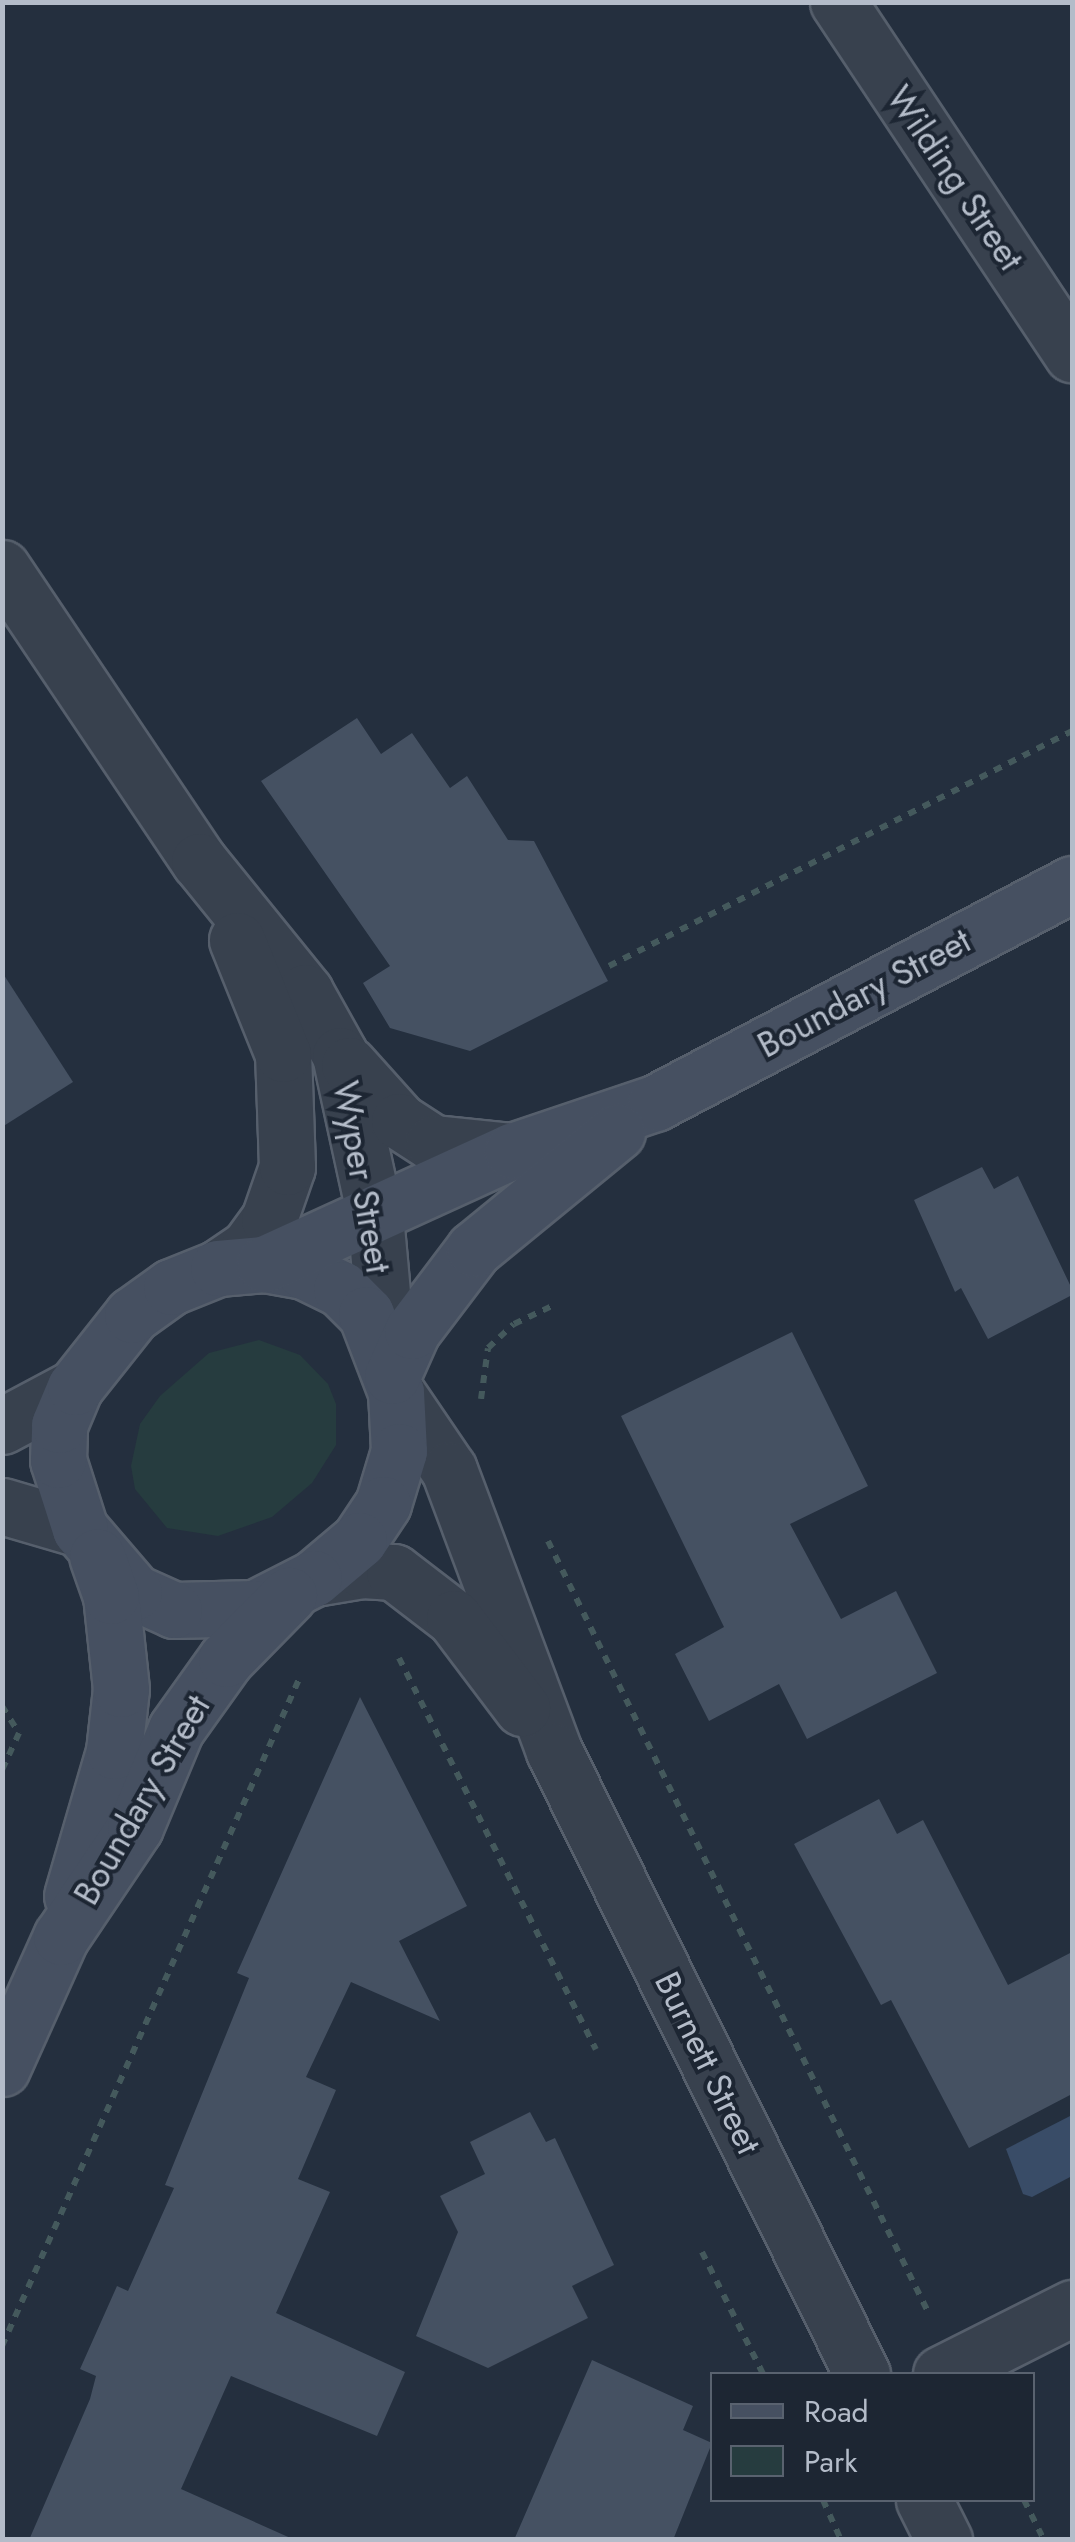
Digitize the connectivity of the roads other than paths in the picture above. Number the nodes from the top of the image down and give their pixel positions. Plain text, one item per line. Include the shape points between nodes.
1 (838, 2) edge
2 (1072, 354) edge
3 (2, 568) edge
4 (199, 861) junction
5 (1072, 884) edge
6 (340, 1055) junction
7 (655, 1103) junction
8 (512, 1151) junction
9 (376, 1216) junction
10 (240, 1266) junction
11 (392, 1376) junction
12 (75, 1387) junction
13 (2, 1426) edge
14 (2, 1506) edge
15 (88, 1541) junction
16 (302, 1587) junction
17 (554, 1751) junction
18 (62, 1937) junction
19 (2, 2068) edge
20 (1072, 2308) edge
21 (861, 2372) edge
22 (945, 2372) edge
23 (925, 2502) edge
24 (944, 2540) edge

1 - 2 street, Wilding Street
3 - 4 street, Wyper Street
4 - 6 street, Wyper Street via 306,992
4 - 10 street, Wyper Street via 272,1015 290,1104 287,1167 269,1219
5 - 7 street, Boundary Street
6 - 8 street via 399,1121 433,1143
6 - 9 street, Wyper Street
7 - 8 street, Boundary Street
7 - 11 street, Boundary Street via 474,1249 412,1331
8 - 9 street, Boundary Street
9 - 10 street, Boundary Street
9 - 11 street, Wyper Street
10 - 11 street via 304,1271 341,1289 366,1314
10 - 12 street via 171,1287 132,1314
11 - 16 street via 399,1451 383,1504 359,1540
11 - 17 street, Burnett Street via 449,1470
12 - 13 street
12 - 15 street via 59,1425 58,1460
14 - 15 street
15 - 16 street via 134,1592 174,1610 255,1608
15 - 18 street, Boundary Street via 110,1596 121,1689 114,1750
16 - 17 street, Burnett Street via 363,1570 394,1572 454,1618
16 - 18 street, Boundary Street via 226,1659 176,1729 135,1827
17 - 21 street, Burnett Street
18 - 19 street
20 - 22 street
23 - 24 street

